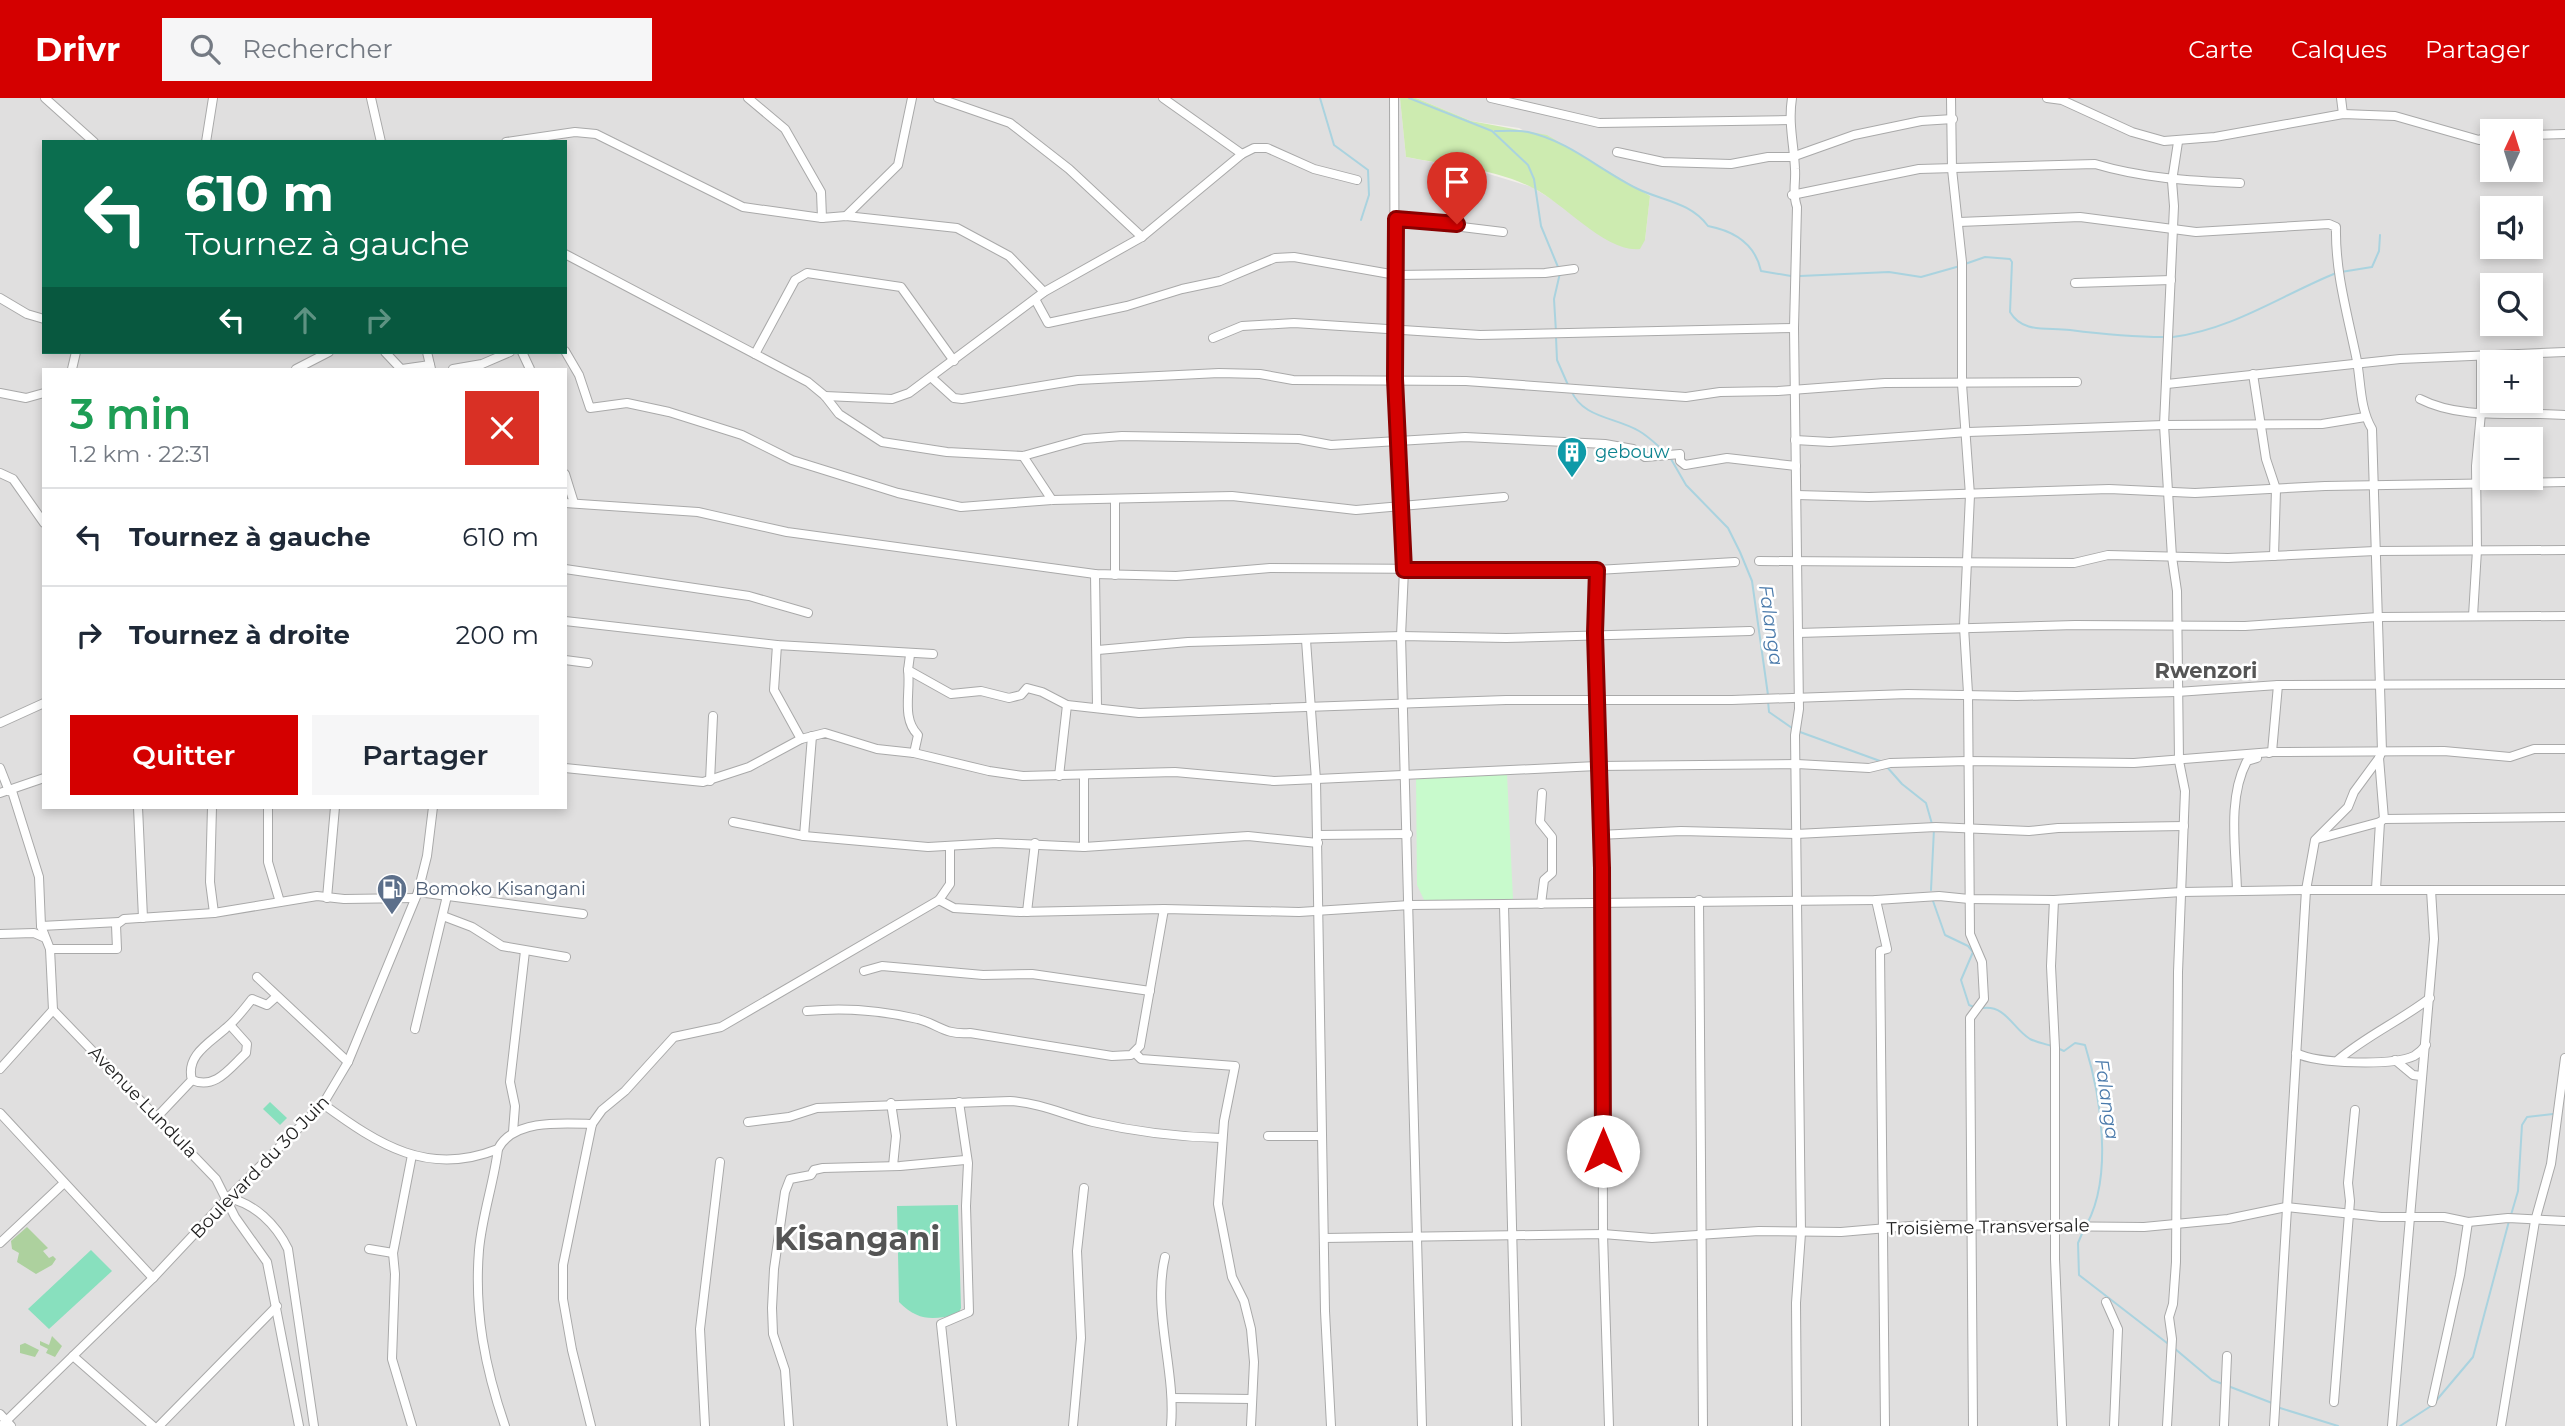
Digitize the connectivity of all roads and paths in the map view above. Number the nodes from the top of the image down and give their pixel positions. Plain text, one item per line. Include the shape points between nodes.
1 (45, 98) edge
2 (213, 98) edge
3 (372, 98) edge
4 (748, 98) edge
5 (912, 98) edge
6 (938, 98) edge
7 (1163, 98) edge
8 (1394, 98) edge
9 (1491, 98) edge
10 (1791, 98) edge
11 (1951, 98) edge
12 (2047, 98) edge
13 (2342, 98) edge
14 (55, 103) edge
15 (2343, 114) junction
16 (1953, 119) junction
17 (1790, 120) junction
18 (2565, 134) edge
19 (2543, 135) edge
20 (92, 140) edge
21 (206, 140) edge
22 (381, 140) edge
23 (520, 140) edge
24 (2480, 140) edge
25 (2178, 142) junction
26 (1617, 152) dead end
27 (1242, 154) junction
28 (1792, 157) junction
29 (1952, 169) junction
30 (1357, 180) dead end
31 (2172, 181) junction
32 (2240, 183) dead end
33 (1792, 195) junction
34 (846, 216) junction
35 (822, 218) junction
36 (1396, 219) junction
37 (1959, 222) junction
38 (2171, 230) junction
39 (1503, 232) dead end
40 (1142, 237) junction
41 (567, 255) edge
42 (1564, 270) dead end
43 (1396, 275) junction
44 (2171, 281) junction
45 (2075, 282) dead end
46 (1044, 292) junction
47 (0, 298) edge
48 (1036, 301) junction
49 (42, 318) edge
50 (1794, 328) junction
51 (1396, 329) junction
52 (1213, 338) dead end
53 (2565, 352) edge
54 (2543, 353) edge
55 (325, 354) edge
56 (388, 354) edge
57 (567, 354) edge
58 (755, 354) junction
59 (493, 356) edge
60 (2480, 356) edge
61 (954, 361) junction
62 (2357, 364) junction
63 (298, 368) edge
64 (401, 368) edge
65 (456, 368) edge
66 (2253, 374) junction
67 (932, 378) junction
68 (1395, 379) junction
69 (2077, 382) dead end
70 (1962, 384) junction
71 (2166, 384) junction
72 (1795, 390) junction
73 (0, 393) edge
74 (42, 394) edge
75 (825, 396) junction
76 (2420, 399) dead end
77 (2480, 413) edge
78 (2481, 413) joint
79 (2565, 415) edge
80 (2365, 417) junction
81 (2164, 425) junction
82 (2262, 426) junction
83 (1968, 432) junction
84 (1795, 440) junction
85 (1399, 441) junction
86 (1023, 456) junction
87 (1796, 466) junction
88 (0, 473) edge
89 (2565, 482) edge
90 (2477, 483) junction
91 (2375, 485) junction
92 (567, 486) edge
93 (2276, 489) junction
94 (2170, 492) junction
95 (1797, 495) junction
96 (1970, 495) junction
97 (1504, 497) dead end
98 (1052, 500) junction
99 (1115, 501) junction
100 (570, 503) edge
101 (1401, 504) junction
102 (42, 520) edge
103 (2477, 550) junction
104 (2565, 550) edge
105 (2375, 551) junction
106 (2274, 556) junction
107 (2172, 557) junction
108 (1759, 561) dead end
109 (1735, 562) dead end
110 (1966, 562) junction
111 (1797, 564) junction
112 (567, 569) edge
113 (1404, 570) junction
114 (1597, 570) junction
115 (1095, 574) junction
116 (1115, 575) junction
117 (808, 613) dead end
118 (2473, 616) junction
119 (2565, 616) edge
120 (2378, 617) junction
121 (567, 621) edge
122 (2177, 624) junction
123 (1964, 627) junction
124 (1750, 631) dead end
125 (1595, 633) junction
126 (1798, 633) junction
127 (1401, 636) junction
128 (1306, 640) junction
129 (777, 645) junction
130 (1098, 650) junction
131 (933, 654) dead end
132 (910, 655) junction
133 (567, 660) edge
134 (587, 663) dead end
135 (908, 670) junction
136 (2379, 684) junction
137 (2565, 684) edge
138 (2278, 685) junction
139 (2177, 692) junction
140 (1968, 693) junction
141 (1799, 697) junction
142 (1598, 701) junction
143 (1405, 703) junction
144 (42, 705) edge
145 (1067, 705) junction
146 (1097, 707) junction
147 (1310, 709) junction
148 (713, 716) dead end
149 (0, 723) edge
150 (812, 736) junction
151 (801, 739) junction
152 (2565, 749) edge
153 (2272, 752) junction
154 (914, 753) junction
155 (2381, 755) junction
156 (1967, 761) junction
157 (2179, 761) junction
158 (1797, 764) junction
159 (1597, 766) junction
160 (0, 768) edge
161 (567, 768) edge
162 (1407, 774) junction
163 (1084, 775) junction
164 (1059, 776) junction
165 (42, 779) edge
166 (1316, 780) junction
167 (710, 781) junction
168 (7, 792) edge
169 (1542, 793) dead end
170 (138, 809) edge
171 (212, 809) edge
172 (268, 809) edge
173 (335, 809) edge
174 (433, 809) edge
175 (2565, 817) edge
176 (2382, 821) junction
177 (733, 822) dead end
178 (2184, 826) junction
179 (1969, 829) junction
180 (1408, 834) junction
181 (1796, 834) junction
182 (1600, 835) junction
183 (804, 836) junction
184 (1318, 839) junction
185 (2315, 840) junction
186 (1035, 844) junction
187 (1084, 847) junction
188 (950, 848) junction
189 (2306, 890) junction
190 (2376, 890) junction
191 (2431, 890) junction
192 (2565, 890) edge
193 (2237, 891) junction
194 (2182, 892) junction
195 (417, 895) junction
196 (447, 896) junction
197 (327, 898) junction
198 (939, 900) junction
199 (1699, 900) junction
200 (1796, 900) junction
201 (1876, 900) junction
202 (1969, 900) junction
203 (2054, 900) junction
204 (279, 902) junction
205 (1602, 902) junction
206 (1541, 904) junction
207 (1410, 905) junction
208 (1504, 905) junction
209 (1164, 909) junction
210 (1319, 911) junction
211 (1027, 912) junction
212 (215, 913) junction
213 (583, 914) dead end
214 (443, 916) junction
215 (143, 918) junction
216 (119, 922) junction
217 (41, 926) junction
218 (0, 934) edge
219 (43, 937) junction
220 (50, 949) junction
221 (525, 951) junction
222 (566, 957) dead end
223 (864, 971) dead end
224 (257, 977) dead end
225 (1150, 991) junction
226 (276, 997) junction
227 (2430, 998) junction
228 (53, 1010) junction
229 (807, 1011) dead end
230 (230, 1025) junction
231 (415, 1030) dead end
232 (2426, 1045) junction
233 (1135, 1053) junction
234 (2296, 1053) junction
235 (2565, 1058) edge
236 (2338, 1060) junction
237 (2395, 1060) junction
238 (348, 1062) junction
239 (0, 1069) edge
240 (2421, 1076) junction
241 (191, 1080) junction
242 (959, 1102) junction
243 (891, 1103) junction
244 (323, 1104) junction
245 (2355, 1110) dead end
246 (0, 1113) edge
247 (157, 1117) junction
248 (748, 1122) dead end
249 (592, 1124) junction
250 (513, 1132) junction
251 (1268, 1136) dead end
252 (1321, 1136) junction
253 (1222, 1138) junction
254 (498, 1149) junction
255 (412, 1155) junction
256 (965, 1160) junction
257 (720, 1162) dead end
258 (892, 1166) junction
259 (64, 1183) junction
260 (1084, 1188) dead end
261 (228, 1198) junction
262 (2286, 1207) junction
263 (2349, 1213) junction
264 (2412, 1216) junction
265 (2535, 1220) junction
266 (2565, 1221) edge
267 (2468, 1222) junction
268 (2174, 1223) junction
269 (2056, 1225) junction
270 (1972, 1227) junction
271 (1884, 1228) junction
272 (1703, 1233) junction
273 (1801, 1233) junction
274 (1603, 1234) junction
275 (1513, 1236) junction
276 (1418, 1237) junction
277 (1324, 1238) junction
278 (0, 1243) edge
279 (369, 1249) dead end
280 (393, 1253) junction
281 (1165, 1257) dead end
282 (153, 1278) junction
283 (2106, 1302) dead end
284 (277, 1306) junction
285 (73, 1356) junction
286 (2227, 1356) dead end
287 (1171, 1398) junction
288 (1252, 1399) junction
289 (2334, 1402) dead end
290 (2432, 1402) dead end
291 (5, 1422) edge
292 (153, 1426) edge
293 (159, 1426) edge
294 (299, 1426) edge
295 (314, 1426) edge
296 (412, 1426) edge
297 (505, 1426) edge
298 (591, 1426) edge
299 (705, 1426) edge
300 (789, 1426) edge
301 (951, 1426) edge
302 (1073, 1426) edge
303 (1171, 1426) edge
304 (1251, 1426) edge
305 (1331, 1426) edge
306 (1422, 1426) edge
307 (1517, 1426) edge
308 (1609, 1426) edge
309 (1703, 1426) edge
310 (1797, 1426) edge
311 (1885, 1426) edge
312 (1973, 1426) edge
313 (2062, 1426) edge
314 (2114, 1426) edge
315 (2167, 1426) edge
316 (2224, 1426) edge
317 (2274, 1426) edge
318 (2392, 1426) edge
319 (2501, 1426) edge

1 - 14 street
2 - 21 street
3 - 22 street
4 - 35 street via 785,129 821,192
5 - 34 street via 898,165
6 - 40 street via 1010,123 1069,169
7 - 27 street
8 - 36 street
9 - 17 street via 1599,123
10 - 17 street
11 - 16 street
12 - 25 street via 2062,100 2132,132
13 - 15 street
14 - 20 street
15 - 24 street via 2395,116
15 - 25 street
16 - 28 street via 1854,135
16 - 29 street
17 - 28 street
18 - 19 street
23 - 35 street via 575,132 596,134 728,202
25 - 31 street
26 - 28 street via 1663,162 1717,166
27 - 30 street via 1267,148 1314,169
27 - 40 street
28 - 33 street
29 - 31 street via 2095,164
29 - 33 street via 1901,172
29 - 37 street
31 - 32 street
31 - 38 street
33 - 50 street via 1797,207
34 - 35 street
34 - 46 street via 957,228 1009,256
36 - 39 street
36 - 43 street
37 - 38 street via 2080,217
37 - 70 street
38 - 44 street
38 - 62 street via 2336,227 2338,272
40 - 46 street
41 - 58 street
42 - 43 street
43 - 48 street via 1294,257 1275,258 1220,281 1048,323
43 - 51 street
44 - 45 street
44 - 71 street
46 - 48 street
47 - 49 street
48 - 61 street
50 - 51 street via 1480,335
50 - 72 street
51 - 52 street via 1294,323 1242,326
51 - 68 street
53 - 54 street
55 - 63 street
56 - 64 street
57 - 98 street via 590,408 627,402 690,417 743,435 792,460 961,508
58 - 61 street via 795,280 807,273 901,287
58 - 75 street
59 - 65 street
60 - 62 street
61 - 67 street
62 - 66 street
62 - 80 street
66 - 71 street
66 - 82 street
67 - 68 street via 954,398 962,399 1078,380 1166,374
67 - 75 street via 892,399
68 - 72 street via 1686,397 1720,391
68 - 85 street
69 - 70 street
70 - 72 street via 1885,383
70 - 83 street
71 - 81 street
72 - 84 street
73 - 74 street via 26,398
75 - 86 street via 839,414 892,446
76 - 77 street via 2434,406
78 - 79 street
78 - 90 street
80 - 82 street
80 - 91 street via 2372,429
81 - 82 street
81 - 83 street
81 - 94 street
82 - 93 street
83 - 84 street via 1830,442
83 - 96 street
84 - 87 street
85 - 86 street via 1331,445 1299,439 1122,436 1084,439
85 - 87 street via 1465,437 1605,444 1633,449 1645,457 1680,454 1685,465 1727,458
85 - 101 street
86 - 98 street
87 - 95 street
88 - 102 street via 13,479
89 - 90 street
90 - 91 street
90 - 103 street
91 - 93 street
91 - 105 street
92 - 100 street
93 - 94 street
93 - 106 street
94 - 96 street via 2109,489
94 - 107 street
95 - 96 street
95 - 111 street
96 - 110 street
97 - 101 street
98 - 99 street
99 - 101 street via 1232,496 1335,510
99 - 116 street
100 - 115 street via 698,512 787,532
101 - 113 street
103 - 104 street
103 - 105 street
103 - 118 street
105 - 106 street
105 - 120 street
106 - 107 street
107 - 110 street via 2108,555 2074,563
107 - 122 street
108 - 111 street
109 - 114 street
110 - 111 street
110 - 123 street
111 - 126 street
112 - 117 street via 749,596
113 - 114 street
113 - 116 street via 1269,568 1177,576
113 - 127 street
114 - 125 street
115 - 116 street
115 - 130 street
118 - 119 street
118 - 120 street
120 - 122 street via 2245,626
120 - 136 street
121 - 129 street
122 - 123 street
122 - 139 street
123 - 126 street
123 - 140 street
124 - 125 street
125 - 127 street via 1506,638
125 - 142 street
126 - 141 street
127 - 128 street
127 - 143 street
128 - 130 street via 1188,642
128 - 147 street
129 - 132 street
129 - 151 street via 774,690
130 - 146 street
131 - 132 street
132 - 135 street
133 - 134 street
135 - 145 street via 951,694 981,691 1009,698 1027,688
135 - 154 street via 908,715 910,728 918,735
136 - 137 street
136 - 138 street
136 - 155 street
138 - 139 street
138 - 153 street
139 - 140 street
139 - 157 street
140 - 141 street
140 - 156 street
141 - 142 street
141 - 158 street
142 - 143 street
142 - 159 street
143 - 147 street
143 - 162 street
144 - 149 street
145 - 146 street
145 - 164 street
146 - 147 street via 1139,713
147 - 166 street
148 - 167 street
150 - 151 street
150 - 154 street via 825,733 877,749
150 - 183 street
151 - 167 street via 749,767
152 - 155 street via 2510,757 2444,751
153 - 155 street
153 - 157 street
153 - 193 street via 2247,761 2239,780 2235,803
154 - 164 street via 989,771
155 - 176 street
155 - 185 street via 2348,807
156 - 157 street
156 - 158 street via 1868,768
156 - 179 street
157 - 178 street via 2185,790
158 - 159 street
158 - 181 street
159 - 162 street
159 - 182 street
160 - 168 street
161 - 167 street
162 - 166 street
162 - 180 street
163 - 164 street
163 - 166 street via 1175,772 1251,780
163 - 187 street
165 - 168 street
166 - 184 street
168 - 217 street via 39,877
169 - 206 street via 1540,822 1554,845 1552,873 1544,880
170 - 215 street
171 - 212 street via 210,882
172 - 204 street via 268,862
173 - 197 street
174 - 195 street, Boulevard du 30 Juin
175 - 176 street
176 - 185 street
176 - 190 street
177 - 183 street
178 - 179 street
178 - 194 street
179 - 181 street
179 - 202 street
180 - 184 street
180 - 207 street
181 - 182 street via 1681,831
181 - 200 street
182 - 205 street
183 - 188 street
184 - 187 street via 1248,836
184 - 210 street
185 - 189 street
186 - 187 street
186 - 188 street
186 - 211 street
188 - 198 street via 950,884
189 - 190 street
189 - 193 street
189 - 234 street
190 - 191 street
191 - 192 street
191 - 227 street
193 - 194 street
194 - 203 street
194 - 268 street
195 - 196 street
195 - 197 street
195 - 238 street, Boulevard du 30 Juin
196 - 213 street
196 - 214 street
197 - 204 street via 317,895
198 - 211 street via 954,908
198 - 249 street via 721,1027 674,1037
199 - 200 street
199 - 205 street
199 - 272 street
200 - 201 street
200 - 273 street
201 - 202 street via 1927,896
201 - 271 street via 1887,949 1880,951
202 - 203 street
202 - 270 street via 1970,934 1982,962 1984,999 1970,1018
203 - 269 street
204 - 212 street
205 - 206 street
205 - 274 street
206 - 208 street
207 - 208 street
207 - 210 street
207 - 276 street
208 - 275 street
209 - 210 street
209 - 211 street
209 - 225 street
210 - 252 street
212 - 215 street
214 - 221 street via 502,946
214 - 231 street
215 - 216 street
216 - 217 street
216 - 220 street via 117,949
217 - 219 street
218 - 219 street
219 - 220 street
220 - 228 street
221 - 222 street
221 - 250 street via 510,1082 515,1106
223 - 225 street via 882,966 993,976 1032,974
224 - 226 street
225 - 233 street
226 - 230 street via 267,1005 252,999
226 - 238 street
227 - 232 street
227 - 236 street
228 - 239 street
228 - 247 street, Avenue Lundula
229 - 233 street via 878,1010 922,1020 953,1035 970,1033 1112,1056
230 - 241 street via 198,1052 189,1071
230 - 241 street via 247,1044 246,1054 212,1083
232 - 237 street via 2417,1055
232 - 240 street
233 - 253 street via 1141,1059 1235,1066
234 - 236 street via 2309,1059
234 - 262 street
235 - 265 street via 2550,1164
236 - 237 street
237 - 240 street
238 - 244 street, Boulevard du 30 Juin
240 - 264 street
241 - 247 street
242 - 243 street
242 - 253 street via 1036,1103 1115,1127 1173,1137
242 - 256 street
243 - 248 street via 817,1108
243 - 258 street via 896,1136
244 - 255 street via 364,1133
244 - 261 street, Boulevard du 30 Juin
245 - 263 street
246 - 259 street
247 - 261 street, Avenue Lundula via 216,1179
249 - 250 street via 558,1123
249 - 298 street via 563,1265 563,1299
250 - 254 street
251 - 252 street
252 - 277 street
253 - 288 street via 1220,1222 1232,1277 1251,1329
254 - 255 street via 458,1158
254 - 297 street via 479,1249 479,1309 488,1377
255 - 280 street
256 - 258 street
256 - 301 street via 970,1312 942,1324
257 - 299 street via 701,1329
258 - 300 street via 814,1170 811,1175 790,1179 774,1269 772,1316 785,1370
259 - 278 street
259 - 282 street
260 - 302 street via 1077,1251 1081,1338
261 - 282 street, Boulevard du 30 Juin
261 - 284 street, Avenue Lundula via 267,1262
261 - 295 street, Avenue Lundula via 247,1201 275,1228 288,1249
262 - 263 street, Troisième Transversale
262 - 268 street, Troisième Transversale via 2228,1219
262 - 317 street
263 - 264 street, Troisième Transversale
263 - 289 street
264 - 267 street, Troisième Transversale
264 - 318 street
265 - 266 street, Troisième Transversale
265 - 267 street, Troisième Transversale
265 - 319 street
267 - 290 street
268 - 269 street, Troisième Transversale
268 - 315 street
269 - 270 street, Troisième Transversale
269 - 313 street
270 - 271 street, Troisième Transversale
270 - 312 street
271 - 273 street, Troisième Transversale
271 - 311 street
272 - 273 street, Troisième Transversale
272 - 274 street, Troisième Transversale via 1651,1238
272 - 309 street
273 - 310 street via 1796,1303
274 - 275 street, Troisième Transversale
274 - 308 street
275 - 276 street, Troisième Transversale
275 - 307 street
276 - 277 street, Troisième Transversale
276 - 306 street
277 - 305 street
279 - 280 street
280 - 296 street via 392,1359
281 - 287 street via 1160,1285
282 - 285 street, Boulevard du 30 Juin
283 - 314 street via 2118,1329
284 - 293 street
284 - 294 street, Avenue Lundula
285 - 291 street, Boulevard du 30 Juin
285 - 292 street
286 - 316 street
287 - 288 street
287 - 303 street
288 - 304 street

